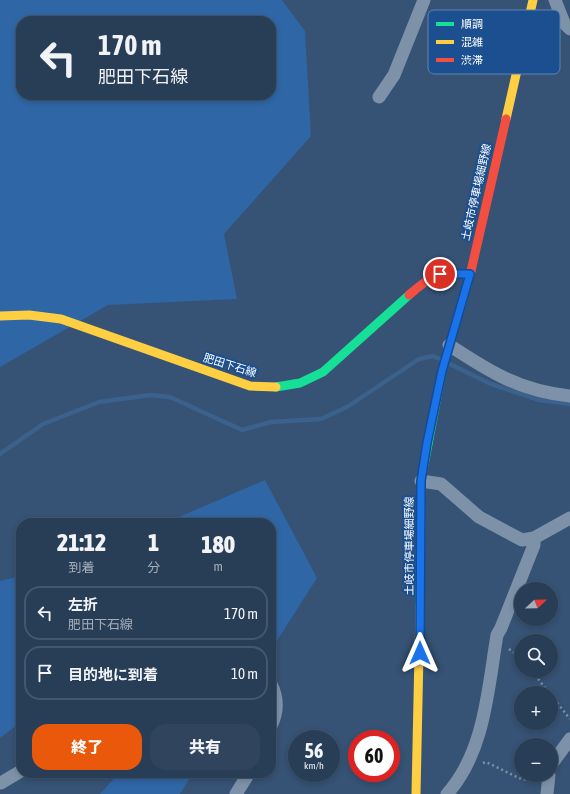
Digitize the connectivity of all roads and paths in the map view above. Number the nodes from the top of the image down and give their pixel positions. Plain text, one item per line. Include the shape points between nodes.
1 (424, 0) edge
2 (533, 0) edge
3 (555, 0) edge
4 (531, 10) edge
5 (559, 10) edge
6 (560, 13) edge
7 (570, 29) edge
8 (516, 74) edge
9 (379, 97) dead end
10 (470, 274) junction
11 (0, 316) edge
12 (448, 348) junction
13 (570, 396) edge
14 (421, 481) junction
15 (570, 518) edge
16 (534, 538) junction
17 (537, 678) edge
18 (544, 686) edge
19 (276, 702) edge
20 (558, 704) edge
21 (276, 716) edge
22 (570, 719) edge
23 (570, 739) edge
24 (558, 755) edge
25 (468, 765) junction
26 (16, 774) edge
27 (246, 778) edge
28 (1, 783) edge
29 (548, 784) edge
30 (236, 794) edge
31 (416, 794) edge
32 (447, 794) edge

1 - 9 street via 394,75
2 - 4 main road, 土岐市停車場細野線
3 - 5 street
6 - 7 street
8 - 10 main road, 土岐市停車場細野線
10 - 11 main road, 肥田下石線 via 440,274 424,282 323,372 300,383 275,387 250,386 61,319 29,315
10 - 12 main road, 土岐市停車場細野線
12 - 13 street via 520,386
12 - 14 main road, 土岐市停車場細野線
14 - 16 street via 441,484 479,517 513,536 522,540
14 - 31 main road, 土岐市停車場細野線
15 - 16 street
16 - 25 street via 534,545 497,635 489,693
17 - 18 path
19 - 21 street
20 - 22 path
23 - 24 street
25 - 29 path via 486,762 522,779
25 - 32 street
26 - 28 street
27 - 30 street

